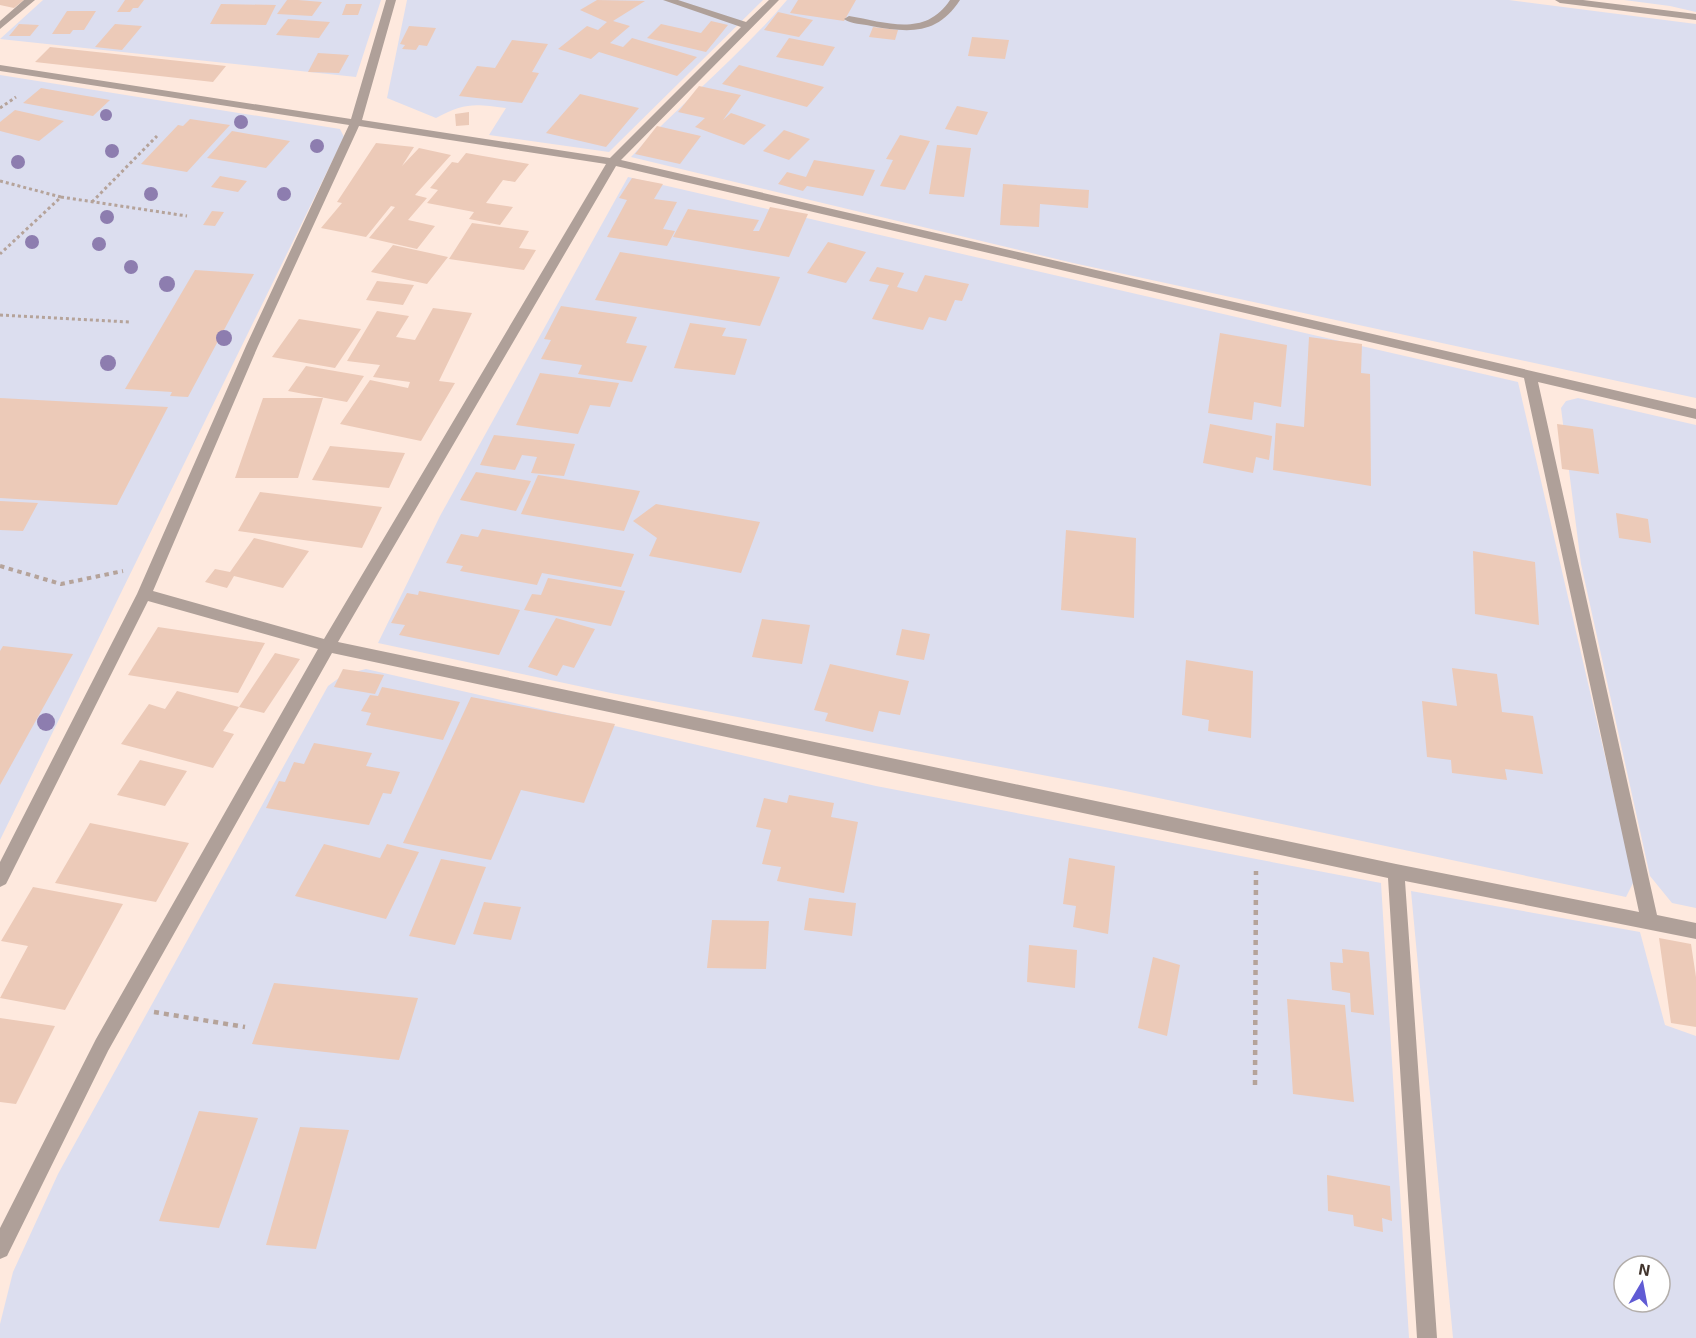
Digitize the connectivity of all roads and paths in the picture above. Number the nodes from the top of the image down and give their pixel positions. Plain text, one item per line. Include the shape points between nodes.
1 (30, 0) edge
2 (391, 0) edge
3 (668, 0) edge
4 (774, 0) edge
5 (955, 0) edge
6 (1560, 0) edge
7 (1696, 17) edge
8 (849, 19) dead end
9 (0, 26) edge
10 (748, 26) junction
11 (0, 68) edge
12 (356, 121) junction
13 (157, 136) dead end
14 (614, 162) junction
15 (0, 181) edge
16 (61, 197) junction
17 (92, 202) junction
18 (187, 216) dead end
19 (0, 254) edge
20 (0, 315) edge
21 (129, 322) dead end
22 (1530, 375) junction
23 (1696, 414) edge
24 (0, 566) edge
25 (154, 571) junction
26 (144, 594) junction
27 (328, 646) junction
28 (1256, 843) junction
29 (1396, 872) junction
30 (0, 879) edge
31 (1650, 922) junction
32 (1696, 931) edge
33 (124, 1007) junction
34 (245, 1028) dead end
35 (1255, 1085) dead end
36 (0, 1249) edge
37 (1427, 1338) edge

1 - 9 street
2 - 12 street
3 - 10 street
4 - 10 street
5 - 8 street via 952,8 934,24 913,29
6 - 7 street
10 - 14 street
11 - 12 street
12 - 14 street
12 - 25 street
13 - 17 path
14 - 22 street
14 - 27 street
15 - 16 path
16 - 17 path
16 - 19 path
17 - 18 path
20 - 21 path
22 - 23 street
22 - 31 street
24 - 25 path via 62,584 129,570
25 - 26 street
26 - 27 street
26 - 30 street
27 - 28 street
27 - 33 street
28 - 29 street
28 - 35 path
29 - 31 street
29 - 37 street
31 - 32 street
33 - 34 path
33 - 36 street

